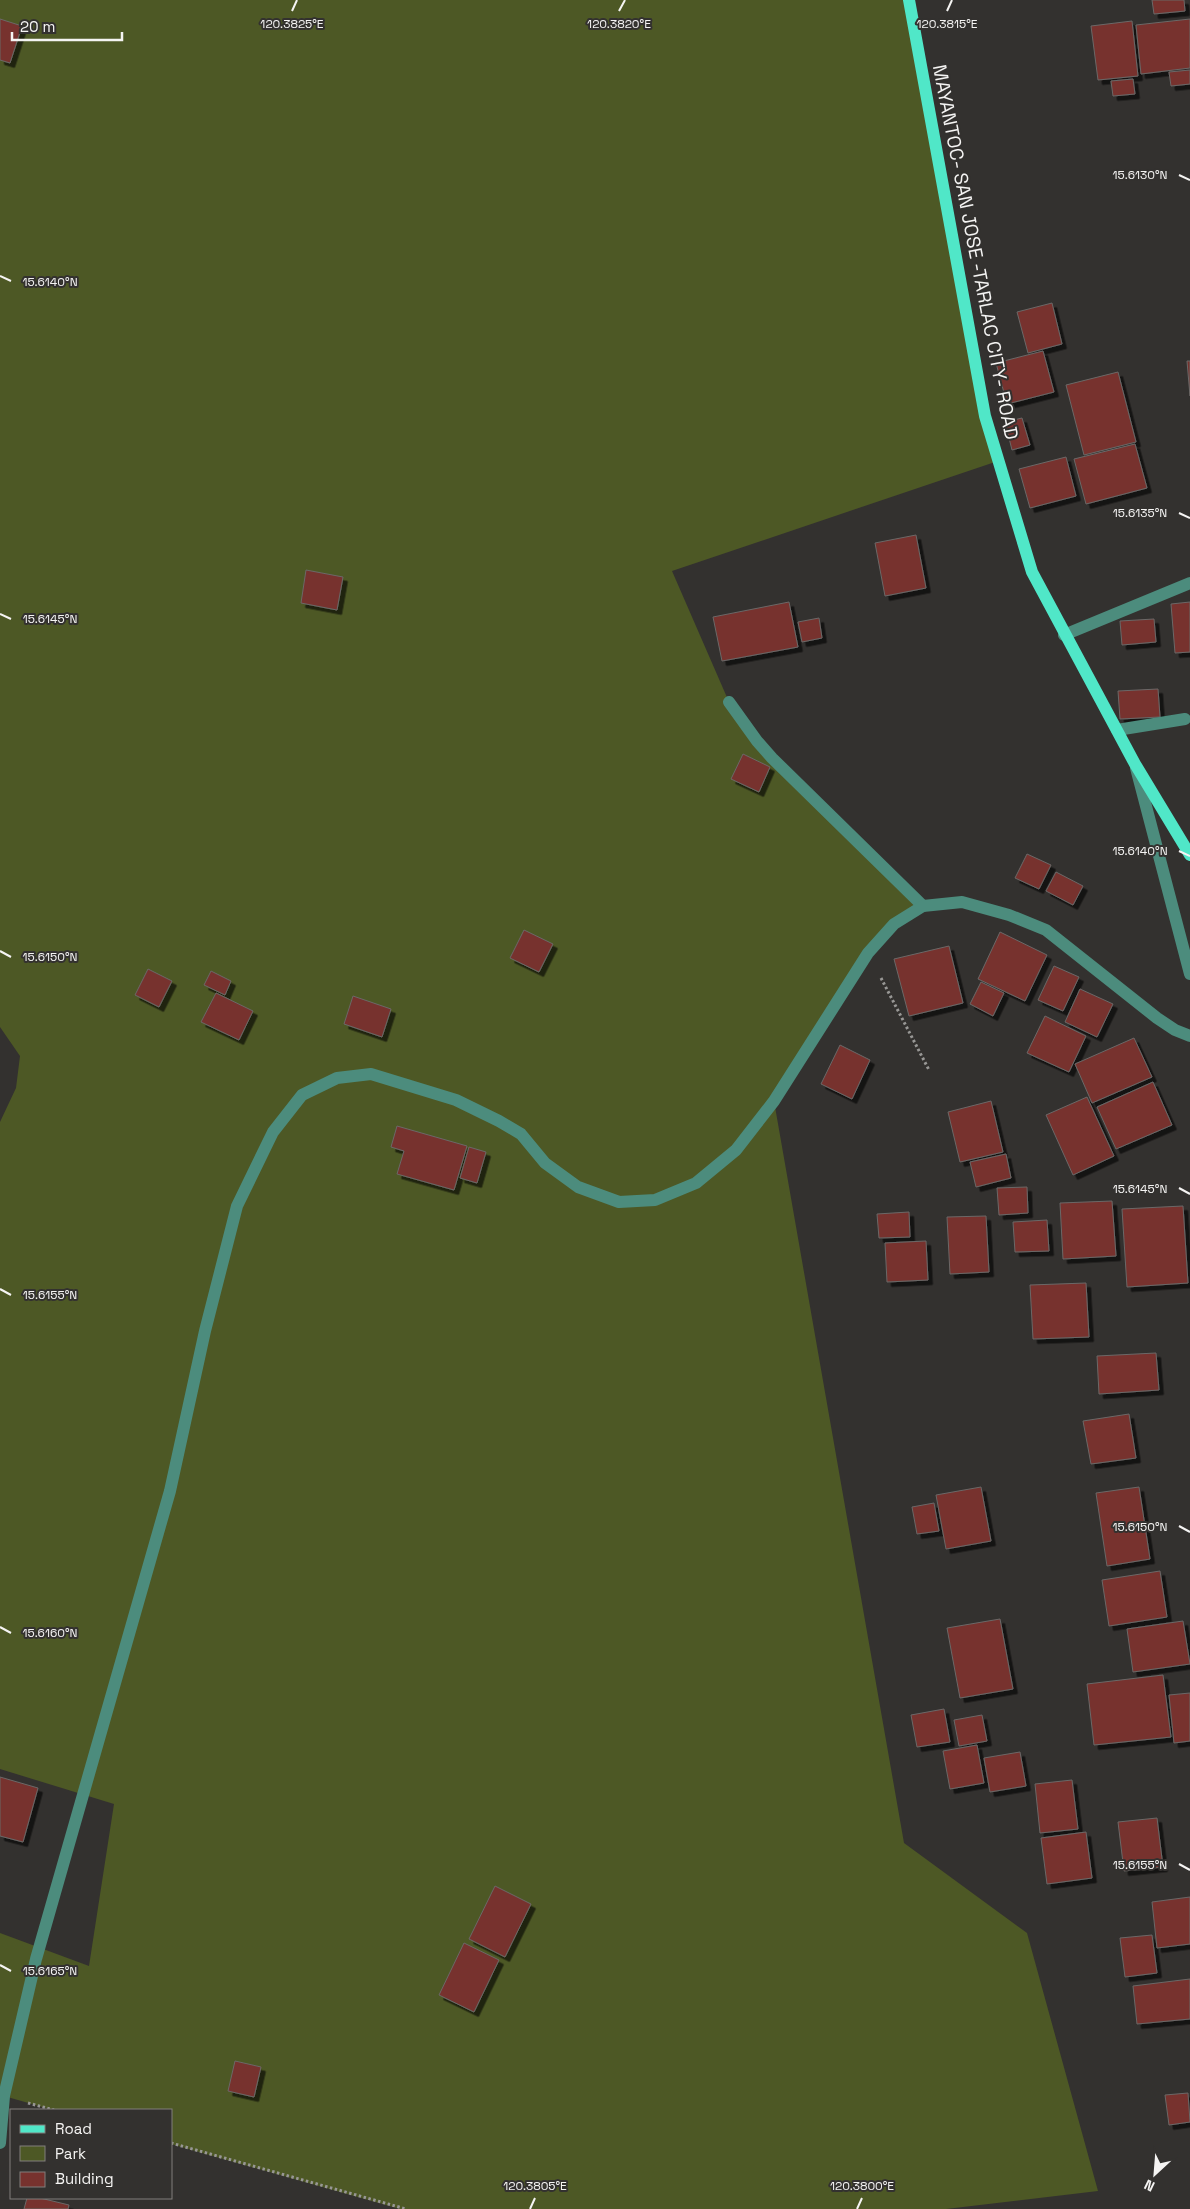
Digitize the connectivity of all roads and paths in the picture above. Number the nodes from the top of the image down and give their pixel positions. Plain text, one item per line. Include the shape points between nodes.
1 (909, 0) edge
2 (1190, 583) edge
3 (1064, 635) junction
4 (729, 702) dead end
5 (1185, 719) dead end
6 (1117, 730) junction
7 (1135, 764) junction
8 (1190, 855) edge
9 (924, 906) junction
10 (868, 953) junction
11 (1190, 974) edge
12 (1190, 1036) edge
13 (929, 1070) dead end
14 (0, 2143) edge
15 (172, 2143) edge
16 (406, 2209) edge

1 - 3 main road, MAYANTOC- SAN JOSE -TARLAC CITY- ROAD via 985,416 1032,572
2 - 3 street
3 - 6 main road, MAYANTOC- SAN JOSE -TARLAC CITY- ROAD
4 - 9 street via 772,758
5 - 6 street
6 - 7 main road, MAYANTOC- SAN JOSE -TARLAC CITY- ROAD
7 - 8 main road, MAYANTOC- SAN JOSE -TARLAC CITY- ROAD
7 - 11 street
9 - 10 street via 894,924
9 - 12 street via 962,902 1009,915 1046,930 1157,1018
10 - 13 path
10 - 14 street via 774,1101 736,1150 696,1182 655,1200 620,1202 578,1187 545,1163 521,1134 499,1121 456,1100 371,1074 337,1078 302,1095 274,1132 237,1206 205,1331 170,1491 36,1959 4,2096
15 - 16 path

